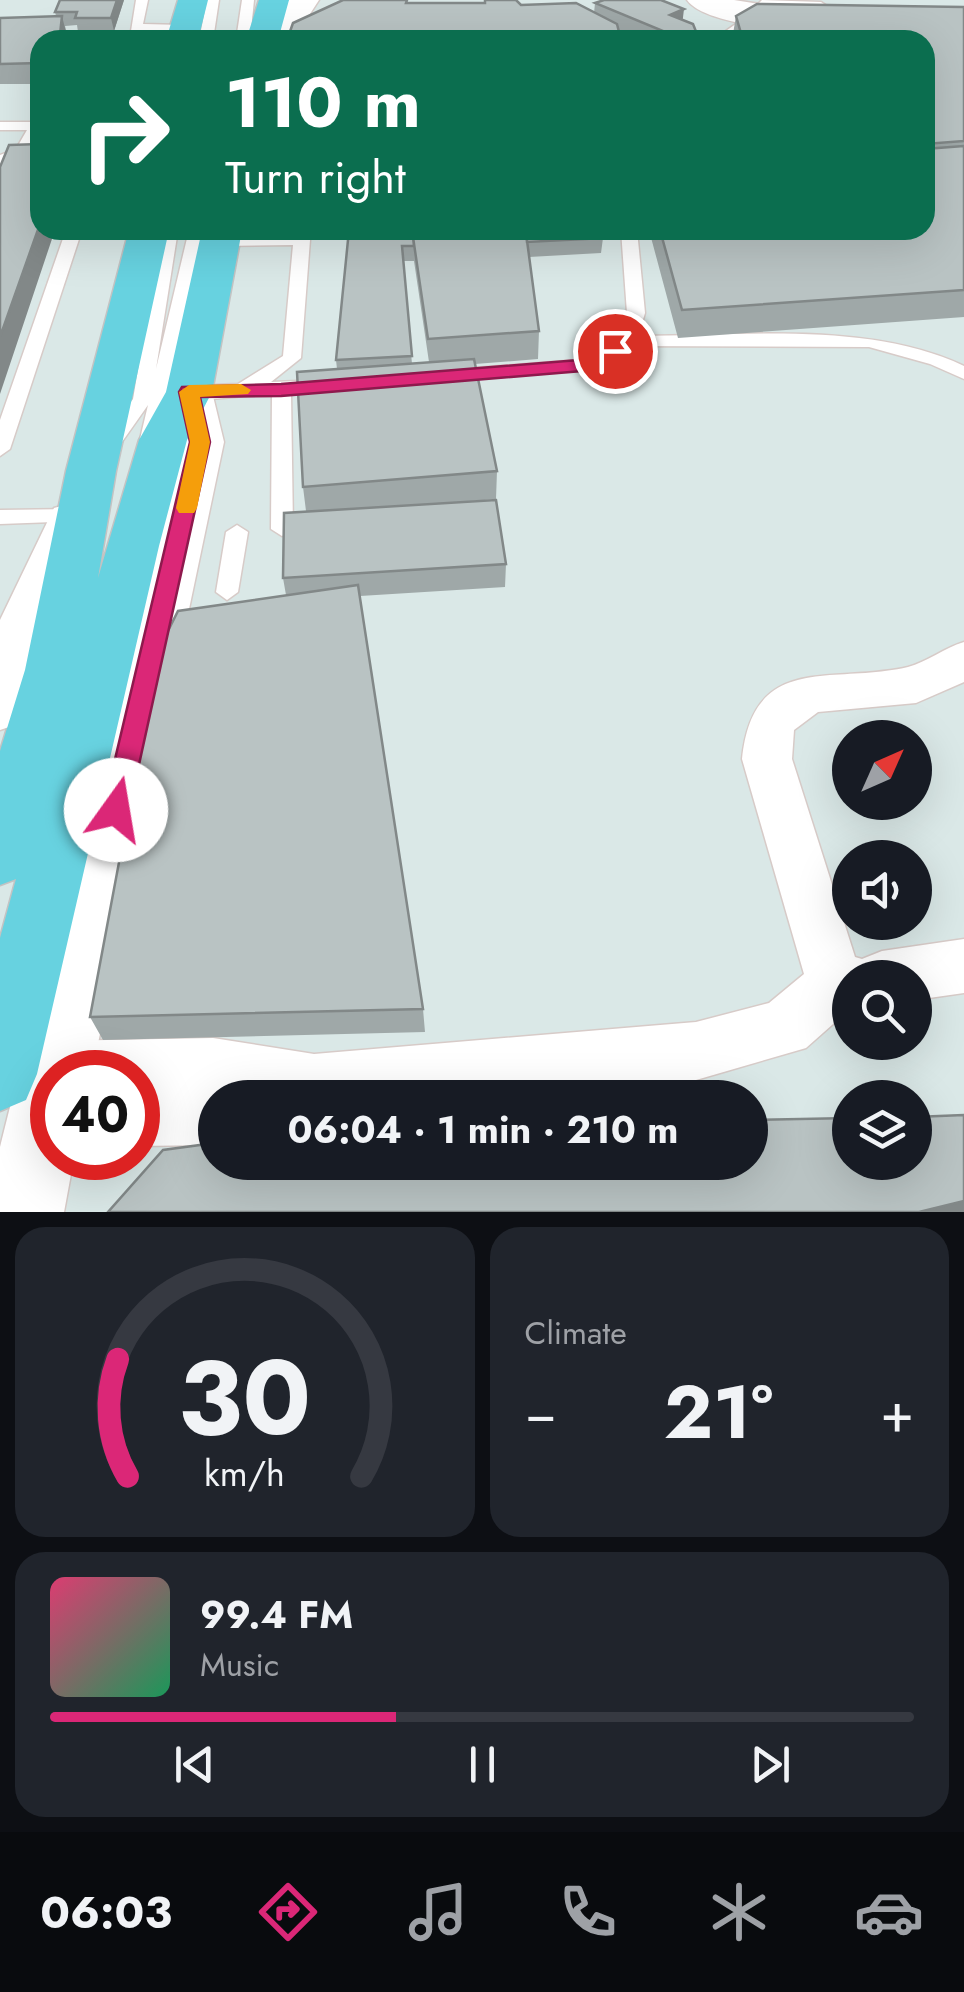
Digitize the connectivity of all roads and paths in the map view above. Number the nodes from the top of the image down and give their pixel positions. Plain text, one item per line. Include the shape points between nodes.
1 (142, 0) edge
2 (213, 0) edge
3 (248, 0) edge
4 (274, 0) edge
5 (304, 0) edge
6 (739, 6) edge
7 (834, 6) edge
8 (964, 25) edge
9 (191, 27) edge
10 (244, 30) edge
11 (265, 30) edge
12 (285, 30) edge
13 (726, 30) edge
14 (30, 124) edge
15 (0, 126) edge
16 (30, 140) edge
17 (22, 152) junction
18 (30, 152) edge
19 (0, 160) edge
20 (71, 240) edge
21 (146, 240) edge
22 (168, 240) edge
23 (211, 240) edge
24 (212, 240) edge
25 (297, 240) edge
26 (631, 240) edge
27 (627, 341) junction
28 (964, 374) edge
29 (432, 377) edge
30 (356, 384) edge
31 (250, 388) junction
32 (281, 390) junction
33 (189, 392) junction
34 (0, 448) edge
35 (84, 491) junction
36 (0, 516) edge
37 (282, 529) edge
38 (236, 532) dead end
39 (133, 546) junction
40 (227, 592) dead end
41 (92, 660) edge
42 (964, 660) edge
43 (0, 856) edge
44 (848, 960) edge
45 (964, 966) edge
46 (932, 970) edge
47 (832, 997) edge
48 (48, 1050) edge
49 (160, 1075) edge
50 (256, 1080) edge
51 (405, 1080) edge
52 (198, 1114) edge
53 (160, 1115) edge
54 (30, 1175) edge
55 (24, 1212) edge

1 - 9 lane via 136,28
2 - 9 lane
3 - 10 lane
4 - 11 main road
5 - 12 street
6 - 7 lane
6 - 8 street via 800,24
6 - 13 lane
14 - 15 lane
16 - 17 lane
17 - 18 lane
17 - 19 lane
20 - 34 lane
21 - 35 main road
22 - 35 lane via 142,400
23 - 39 lane via 164,370
24 - 33 main road
25 - 31 lane via 303,244 292,358
26 - 27 lane via 636,314
27 - 28 lane via 869,342
27 - 29 lane via 582,365
30 - 32 lane
31 - 32 lane
31 - 33 lane
32 - 37 lane
33 - 39 main road via 163,440
33 - 41 street via 200,442
35 - 36 lane
35 - 41 street
38 - 40 lane
39 - 41 main road
41 - 43 main road
41 - 48 main road
42 - 44 street via 916,684 801,696 773,717 767,759
45 - 46 street
47 - 51 street via 785,1028 696,1051
49 - 50 street via 214,1068
52 - 53 street
54 - 55 street

